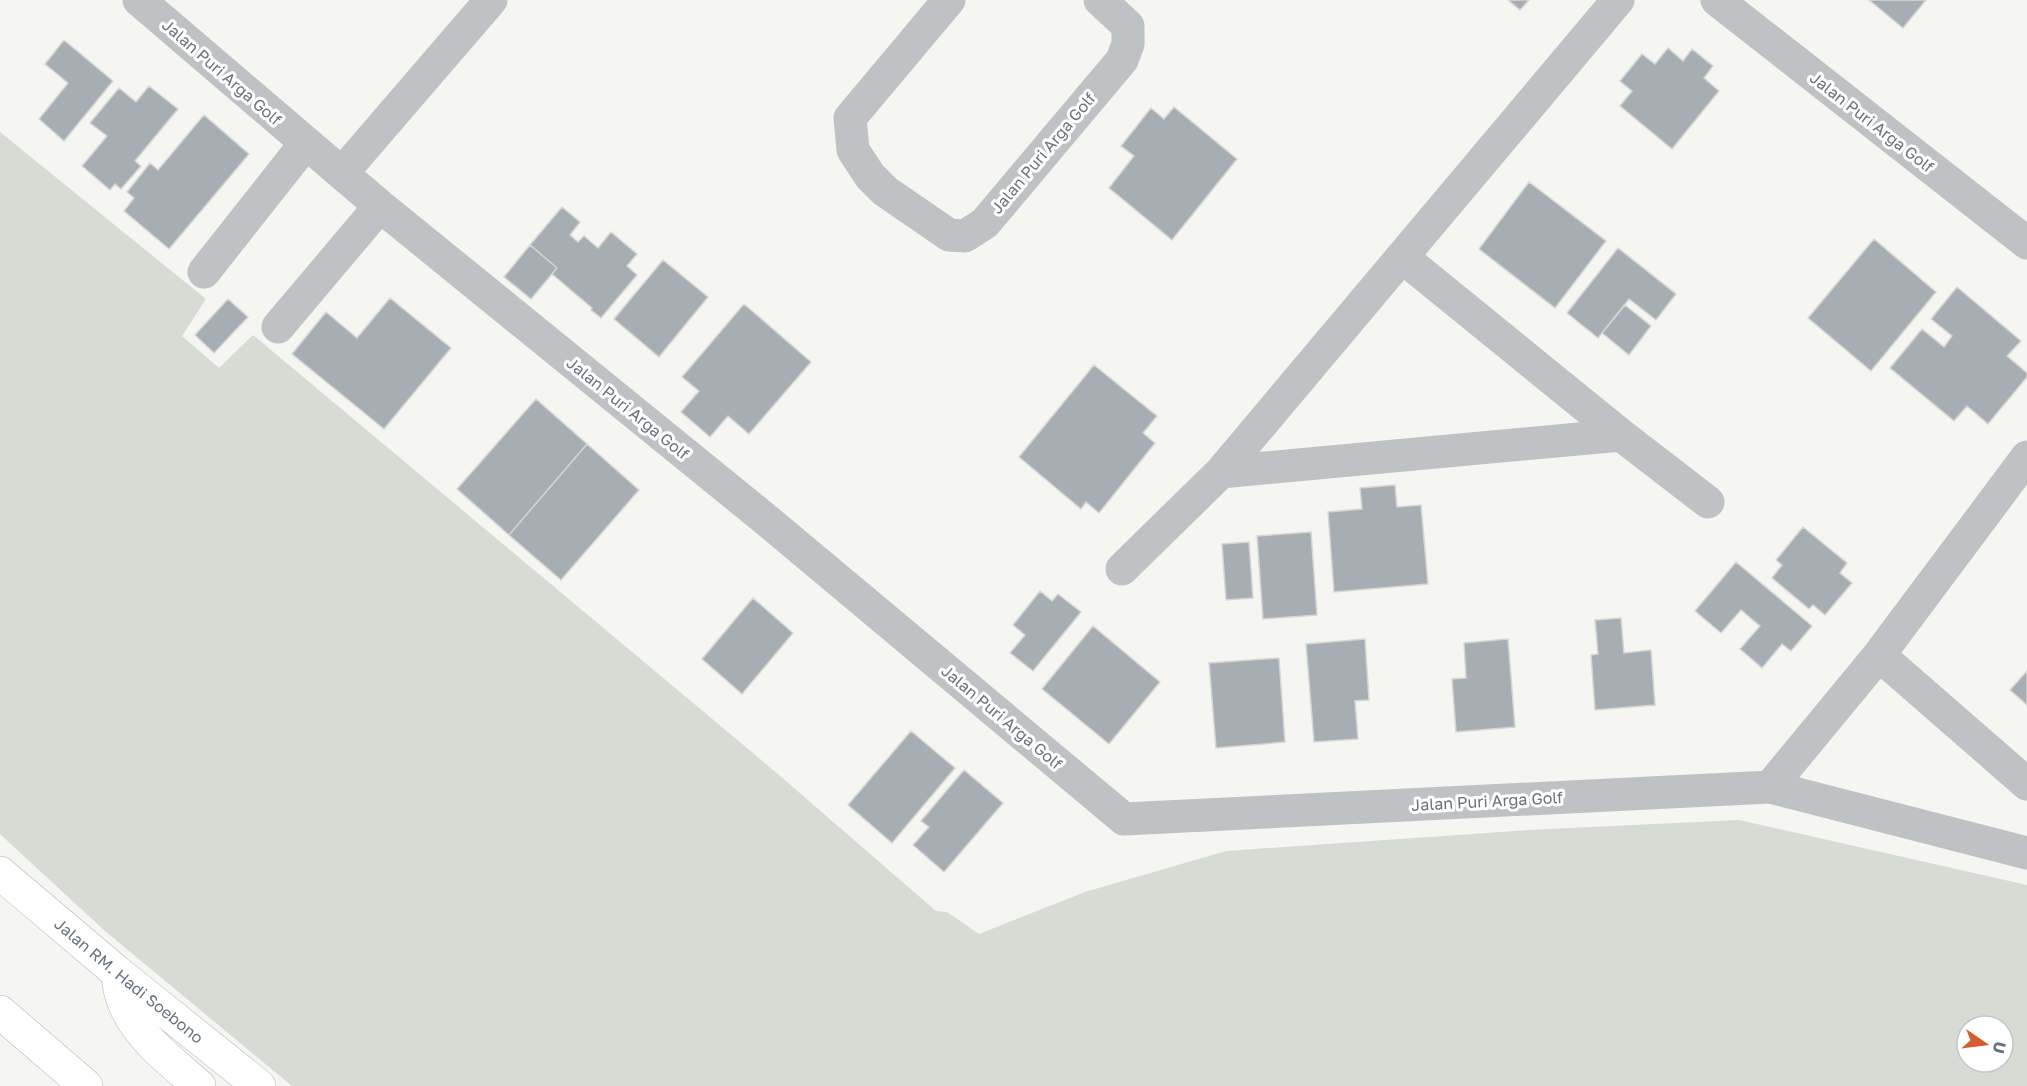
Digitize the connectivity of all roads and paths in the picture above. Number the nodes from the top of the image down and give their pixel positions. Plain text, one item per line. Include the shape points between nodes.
1 (139, 0) edge
2 (491, 0) edge
3 (949, 0) edge
4 (1100, 0) edge
5 (1618, 0) edge
6 (1718, 0) edge
7 (305, 144) junction
8 (343, 172) junction
9 (380, 206) junction
10 (2027, 243) edge
11 (1402, 257) junction
12 (204, 272) dead end
13 (278, 327) dead end
14 (1622, 435) junction
15 (2027, 457) edge
16 (1221, 471) junction
17 (1707, 502) dead end
18 (1122, 569) dead end
19 (1879, 655) junction
20 (2027, 784) edge
21 (1770, 787) junction
22 (2027, 853) edge
23 (0, 873) edge
24 (118, 973) junction
25 (0, 1012) edge
26 (86, 1086) edge
27 (199, 1086) edge
28 (259, 1086) edge

1 - 7 street, Jalan Puri Arga Golf
2 - 8 street
3 - 4 street, Jalan Puri Arga Golf via 850,118 853,150 870,176 949,235 965,236 985,224 1122,60 1128,44 1128,26
5 - 11 street
6 - 10 street, Jalan Puri Arga Golf
7 - 8 street, Jalan Puri Arga Golf
7 - 12 street
8 - 9 street, Jalan Puri Arga Golf
9 - 13 street
9 - 21 street, Jalan Puri Arga Golf via 764,518 1125,819
11 - 14 street
11 - 16 street
14 - 16 street
14 - 17 street
15 - 19 street
16 - 18 street
19 - 20 street
19 - 21 street
21 - 22 street, Jalan Puri Arga Golf
23 - 24 main road, Jalan RM. Hadi Soebono
24 - 27 main road via 118,993 130,1015 152,1045
24 - 28 main road, Jalan RM. Hadi Soebono
25 - 26 main road

